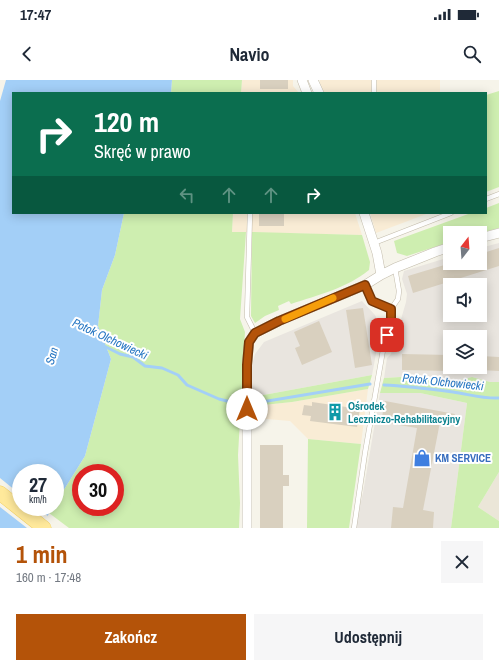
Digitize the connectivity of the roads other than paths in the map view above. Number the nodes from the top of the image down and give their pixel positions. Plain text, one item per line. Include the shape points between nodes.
1 (302, 80) edge
2 (313, 80) edge
3 (374, 80) edge
4 (307, 92) edge
5 (319, 92) edge
6 (374, 92) edge
7 (499, 194) edge
8 (487, 200) edge
9 (250, 214) edge
10 (364, 214) edge
11 (448, 214) edge
12 (499, 233) edge
13 (487, 236) edge
14 (374, 243) junction
15 (443, 249) edge
16 (395, 268) junction
17 (381, 275) junction
18 (365, 285) junction
19 (391, 309) junction
20 (255, 333) junction
21 (0, 493) edge
22 (44, 528) edge
23 (247, 528) edge
24 (354, 528) edge

1 - 4 street
2 - 5 street
3 - 6 lane
7 - 8 lane
9 - 20 lane via 247,317
10 - 14 street
11 - 14 lane
12 - 13 street
14 - 17 street
15 - 16 street
16 - 17 street
16 - 19 lane via 399,291
17 - 18 street
18 - 19 lane via 372,301
18 - 20 street
19 - 24 lane
20 - 23 street via 249,342 247,365
21 - 22 main road

